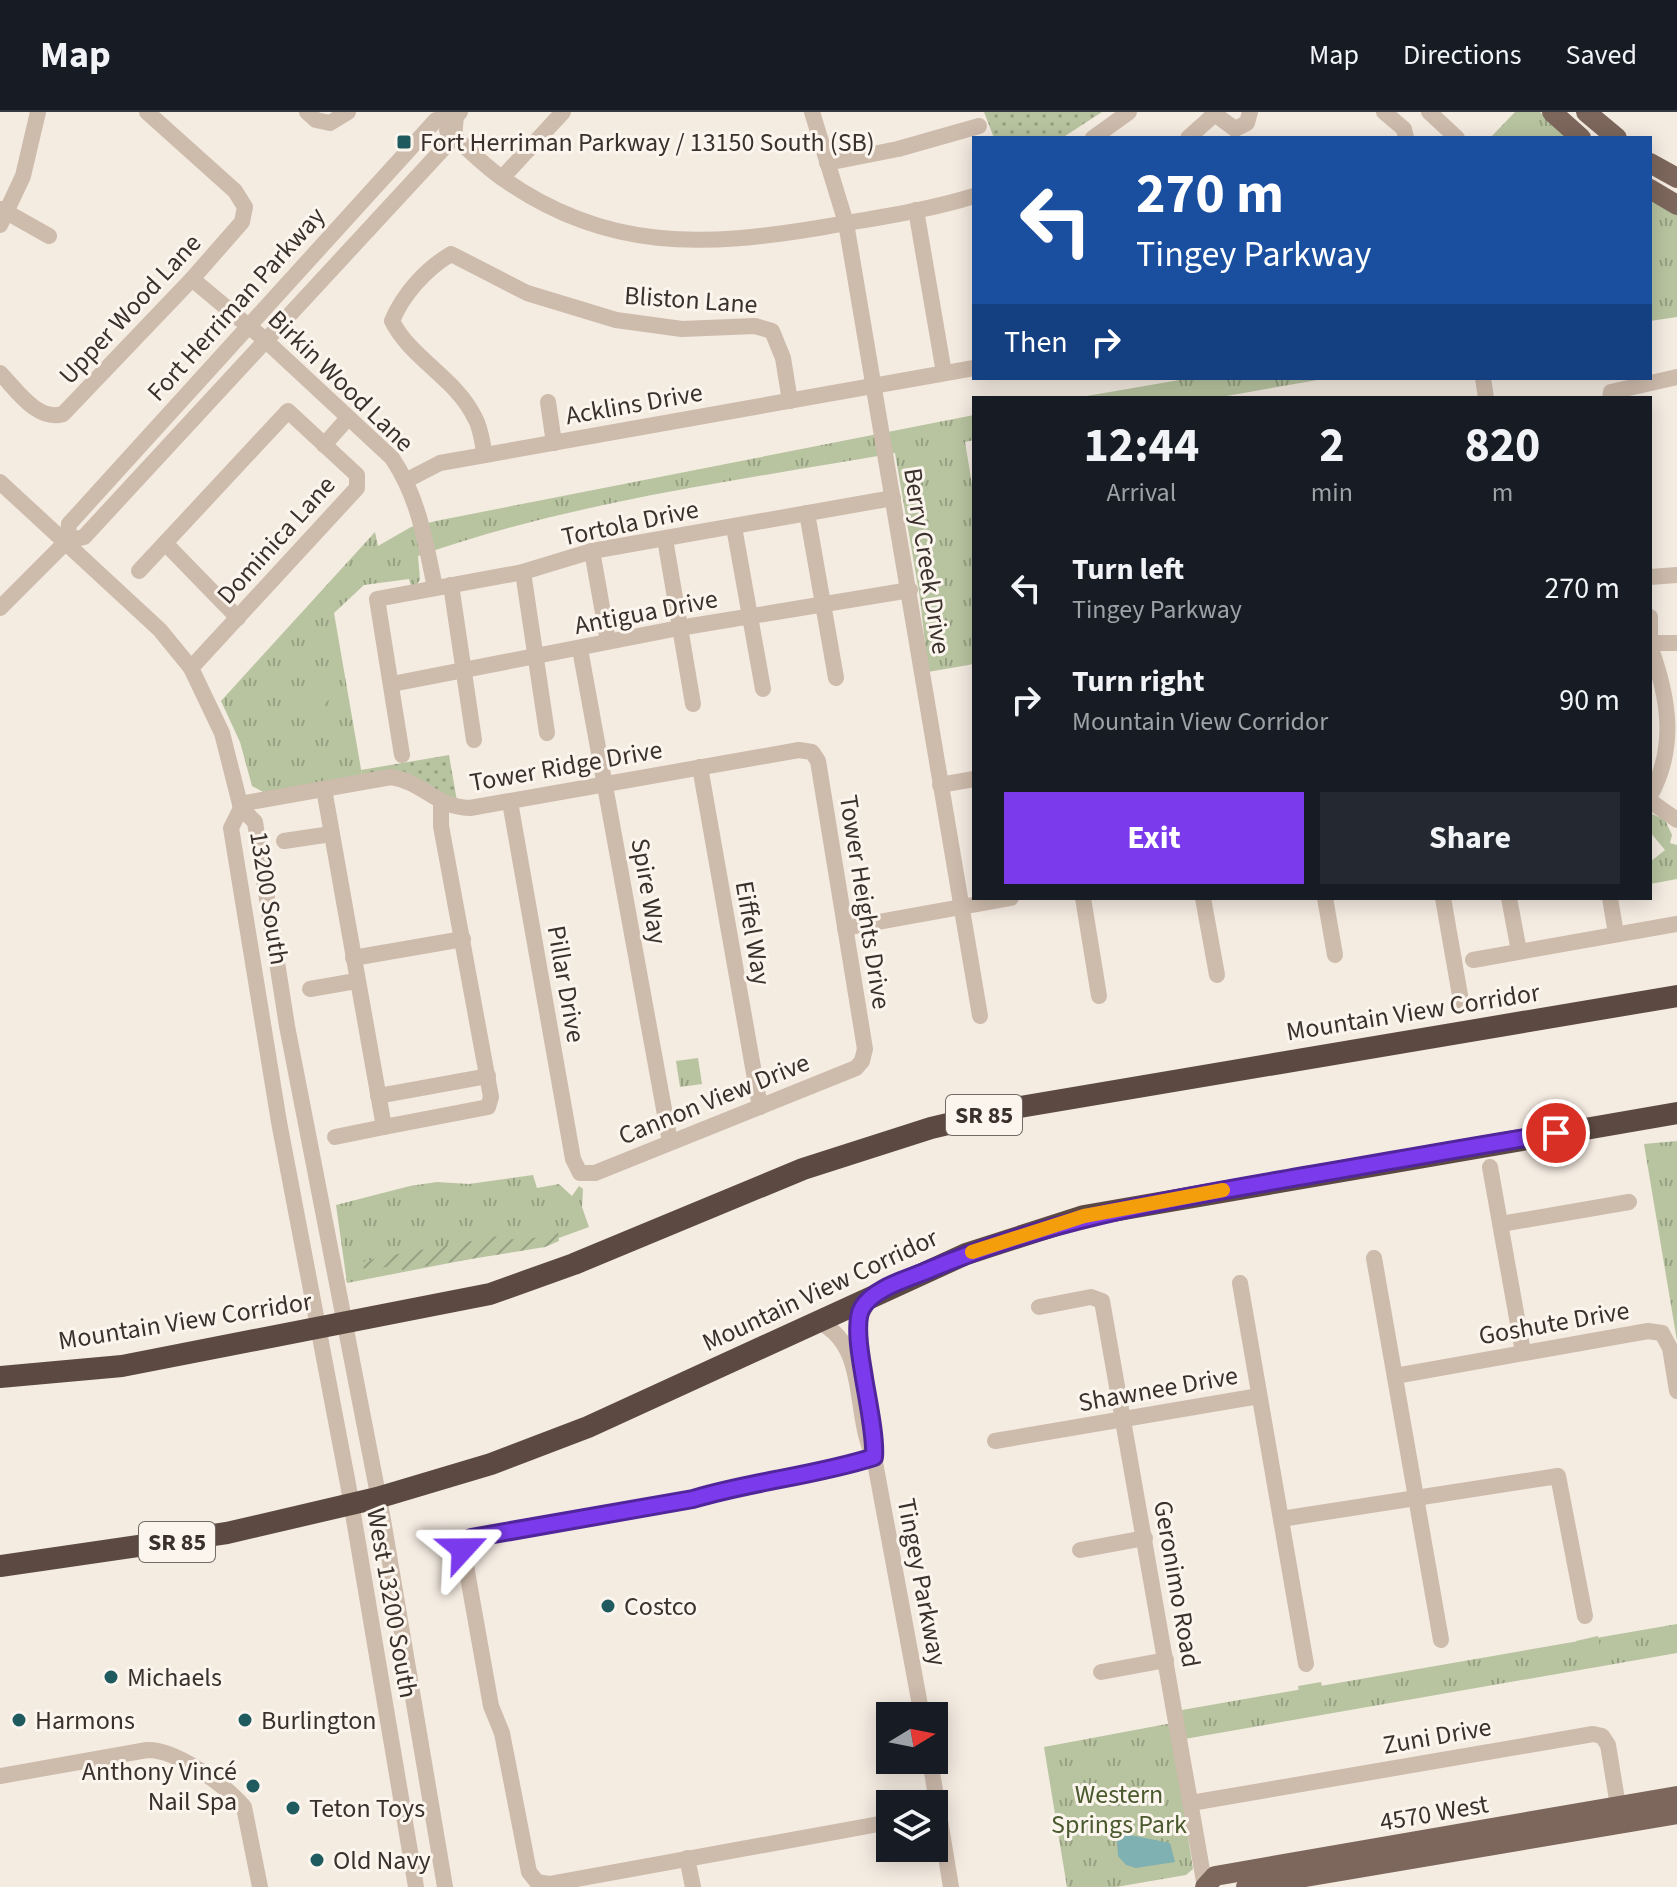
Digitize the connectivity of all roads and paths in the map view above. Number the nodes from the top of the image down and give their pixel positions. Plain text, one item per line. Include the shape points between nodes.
1 (38, 112) edge
2 (147, 112) edge
3 (307, 112) edge
4 (348, 112) edge
5 (563, 112) edge
6 (812, 112) edge
7 (1129, 112) edge
8 (1250, 112) edge
9 (1384, 112) edge
10 (1429, 112) edge
11 (1552, 112) edge
12 (1586, 112) edge
13 (1215, 113) edge
14 (446, 121) edge
15 (979, 125) edge
16 (1096, 136) edge
17 (1190, 136) edge
18 (1406, 136) edge
19 (1455, 136) edge
20 (1579, 136) edge
21 (1615, 136) edge
22 (827, 163) junction
23 (1652, 164) edge
24 (502, 178) junction
25 (1677, 178) edge
26 (1652, 190) edge
27 (972, 196) edge
28 (1677, 205) edge
29 (916, 210) junction
30 (3, 216) edge
31 (846, 223) junction
32 (49, 236) dead end
33 (192, 279) junction
34 (249, 326) junction
35 (264, 339) junction
36 (972, 368) edge
37 (0, 373) edge
38 (944, 373) junction
39 (1677, 377) edge
40 (873, 385) junction
41 (1610, 396) edge
42 (790, 401) junction
43 (548, 402) dead end
44 (348, 418) junction
45 (554, 443) junction
46 (324, 445) junction
47 (485, 455) junction
48 (407, 480) junction
49 (0, 482) edge
50 (893, 498) junction
51 (807, 513) junction
52 (734, 527) junction
53 (665, 539) junction
54 (67, 541) junction
55 (166, 544) junction
56 (592, 551) junction
57 (139, 571) dead end
58 (523, 572) junction
59 (1677, 575) edge
60 (1652, 577) edge
61 (443, 586) junction
62 (910, 590) junction
63 (823, 604) junction
64 (0, 608) edge
65 (750, 617) junction
66 (238, 618) junction
67 (679, 628) junction
68 (608, 641) junction
69 (1677, 643) edge
70 (1652, 644) edge
71 (580, 649) junction
72 (1652, 651) edge
73 (535, 658) junction
74 (191, 668) junction
75 (464, 670) junction
76 (836, 678) dead end
77 (392, 684) junction
78 (763, 689) dead end
79 (693, 704) dead end
80 (547, 733) dead end
81 (474, 740) dead end
82 (812, 752) joint
83 (402, 755) dead end
84 (700, 767) junction
85 (972, 779) edge
86 (605, 785) junction
87 (940, 785) junction
88 (324, 789) junction
89 (1652, 795) edge
90 (1652, 801) edge
91 (510, 802) junction
92 (441, 803) junction
93 (241, 806) junction
94 (1677, 820) edge
95 (331, 834) junction
96 (284, 841) dead end
97 (999, 900) edge
98 (1083, 900) edge
99 (1203, 900) edge
100 (1325, 900) edge
101 (1443, 900) edge
102 (1509, 900) edge
103 (1610, 900) edge
104 (962, 906) junction
105 (1677, 924) edge
106 (845, 928) junction
107 (1616, 934) junction
108 (463, 939) junction
109 (274, 940) junction
110 (251, 944) junction
111 (1519, 951) junction
112 (1335, 955) dead end
113 (353, 958) junction
114 (1473, 960) dead end
115 (1217, 975) dead end
116 (356, 981) junction
117 (310, 989) dead end
118 (1099, 996) dead end
119 (1677, 996) edge
120 (1461, 1001) dead end
121 (980, 1016) dead end
122 (862, 1061) joint
123 (488, 1076) junction
124 (378, 1096) junction
125 (760, 1107) junction
126 (1677, 1113) edge
127 (384, 1127) junction
128 (335, 1137) dead end
129 (670, 1142) junction
130 (1490, 1167) dead end
131 (580, 1173) joint
132 (1629, 1202) dead end
133 (1501, 1224) junction
134 (1374, 1258) dead end
135 (1240, 1283) dead end
136 (871, 1296) junction
137 (1039, 1307) dead end
138 (819, 1322) junction
139 (344, 1324) junction
140 (317, 1328) junction
141 (1523, 1352) junction
142 (1395, 1376) junction
143 (0, 1377) edge
144 (1677, 1391) edge
145 (1259, 1396) junction
146 (1124, 1419) junction
147 (995, 1441) dead end
148 (874, 1457) junction
149 (1416, 1496) junction
150 (377, 1498) junction
151 (351, 1504) junction
152 (1281, 1519) junction
153 (1145, 1538) junction
154 (1080, 1550) dead end
155 (0, 1566) edge
156 (1585, 1616) dead end
157 (1441, 1640) dead end
158 (1166, 1660) junction
159 (1306, 1664) dead end
160 (1101, 1672) dead end
161 (919, 1702) edge
162 (0, 1776) edge
163 (1677, 1796) edge
164 (1191, 1803) junction
165 (1677, 1814) edge
166 (1619, 1815) junction
167 (876, 1824) edge
168 (687, 1858) junction
169 (946, 1862) edge
170 (260, 1887) edge
171 (416, 1887) edge
172 (445, 1887) edge
173 (693, 1887) edge
174 (951, 1887) edge
175 (1205, 1887) edge
176 (1246, 1887) edge

1 - 30 street via 23,176
2 - 33 street, Upper Wood Lane via 235,191 245,207 242,222
3 - 4 street via 330,123
5 - 24 street
6 - 22 street, Berry Creek Drive
7 - 16 street
8 - 13 street via 1247,124 1235,129
9 - 18 street
10 - 19 street
11 - 20 main road
12 - 21 main road
13 - 17 street
14 - 24 street
14 - 34 street, Fort Herriman Parkway
14 - 35 street, Fort Herriman Parkway
15 - 22 street
22 - 31 street, Berry Creek Drive
23 - 25 main road
24 - 31 street via 546,204 636,236 717,242
26 - 28 main road
27 - 29 street
29 - 31 street
29 - 38 street
30 - 32 street
31 - 40 street, Berry Creek Drive
33 - 34 street, Birkin Wood Lane
33 - 37 street, Upper Wood Lane via 63,414 40,413
34 - 35 street, Birkin Wood Lane
34 - 54 street, Fort Herriman Parkway via 69,524
35 - 44 street, Birkin Wood Lane
35 - 54 street, Fort Herriman Parkway via 84,537
36 - 38 street, Acklins Drive
38 - 40 street, Acklins Drive
39 - 41 street via 1634,385
40 - 42 street, Acklins Drive
40 - 50 street, Berry Creek Drive
42 - 45 street, Acklins Drive
42 - 47 street, Bliston Lane via 772,331 755,326 682,329 602,317 527,293 451,254 400,302 392,321 400,338 448,380 476,418
43 - 45 street
44 - 46 street
44 - 48 street, Birkin Wood Lane via 392,458
45 - 47 street, Acklins Drive
46 - 55 street, Dominica Lane via 288,411
46 - 66 street, Dominica Lane via 357,475 357,488
47 - 48 street, Acklins Drive via 440,463
48 - 61 street, Birkin Wood Lane
49 - 54 street
50 - 51 street, Tortola Drive
50 - 62 street, Berry Creek Drive
51 - 52 street, Tortola Drive
51 - 63 street
52 - 53 street, Tortola Drive
52 - 65 street
53 - 56 street, Tortola Drive
53 - 67 street
54 - 64 street, Fort Herriman Parkway
54 - 74 street via 160,630
55 - 57 street
55 - 66 street
56 - 58 street, Tortola Drive
56 - 68 street
58 - 61 street, Tortola Drive
58 - 73 street
59 - 60 street
61 - 75 street, Birkin Wood Lane
61 - 77 street, Tortola Drive via 377,599
62 - 63 street, Antigua Drive
62 - 87 street, Berry Creek Drive
63 - 65 street, Antigua Drive
63 - 76 street
65 - 67 street, Antigua Drive
65 - 78 street
66 - 74 street, Dominica Lane
67 - 68 street, Antigua Drive
67 - 79 street
68 - 71 street, Antigua Drive
69 - 70 street
71 - 73 street, Antigua Drive
71 - 86 street, Spire Way
72 - 89 street via 1670,731 1668,759
73 - 75 street, Antigua Drive
73 - 80 street
74 - 93 street via 222,733
75 - 77 street, Antigua Drive
75 - 81 street, Birkin Wood Lane
77 - 83 street
82 - 84 street, Tower Ridge Drive
82 - 106 street, Tower Heights Drive via 818,761
84 - 86 street, Tower Ridge Drive
84 - 125 street, Eiffel Way
85 - 87 street
86 - 91 street, Tower Ridge Drive
86 - 129 street, Spire Way
87 - 104 street, Berry Creek Drive
88 - 92 street, Tower Ridge Drive via 391,777 409,780
88 - 93 street, Tower Ridge Drive
88 - 95 street
90 - 94 street
91 - 92 street, Tower Ridge Drive via 470,808
91 - 131 street, Pillar Drive via 573,1159
92 - 108 street
93 - 109 street, 13200 South via 255,822
93 - 110 street, 13200 South via 231,828
95 - 96 street
95 - 113 street
97 - 104 street
98 - 118 street
99 - 115 street
100 - 112 street
101 - 120 street
102 - 111 street
103 - 107 street
104 - 106 street
104 - 121 street, Berry Creek Drive
105 - 107 street
106 - 122 street, Tower Heights Drive via 865,1049
107 - 111 street
108 - 113 street
108 - 123 street
109 - 110 street
109 - 139 street, 13200 South
110 - 140 street, 13200 South
111 - 114 street
113 - 116 street
116 - 117 street
116 - 124 street
119 - 139 highway, Mountain View Corridor / SR 85 via 1118,1089 931,1128 803,1169 525,1283
122 - 125 street, Cannon View Drive
123 - 124 street
123 - 127 street via 488,1107
124 - 127 street
125 - 129 street, Cannon View Drive
126 - 136 highway, Mountain View Corridor / SR 85 via 1084,1216 966,1254
127 - 128 street
129 - 131 street, Cannon View Drive via 595,1173
130 - 133 street
132 - 133 street
133 - 141 street
134 - 142 street
135 - 145 street
136 - 138 highway, Mountain View Corridor / SR 85
136 - 148 street, Tingey Parkway via 857,1324
137 - 146 street, Geronimo Road via 1091,1297 1102,1301
138 - 148 street, Tingey Parkway via 837,1333 850,1354
138 - 150 highway, Mountain View Corridor / SR 85 via 588,1427 491,1464
139 - 140 highway, Mountain View Corridor / SR 85
139 - 150 street, West 13200 South
140 - 143 highway, Mountain View Corridor / SR 85 via 122,1366
140 - 151 street, West 13200 South
141 - 142 street, Goshute Drive
141 - 144 street, Goshute Drive via 1662,1333
142 - 149 street
145 - 146 street, Shawnee Drive
145 - 152 street, Shawnee Drive
146 - 147 street, Shawnee Drive
146 - 153 street, Geronimo Road
148 - 161 street, Tingey Parkway
148 - 168 street via 693,1499 471,1538 463,1545 491,1706 502,1733 531,1876 549,1884
149 - 152 street
149 - 156 street via 1558,1476
149 - 157 street
150 - 151 highway, Mountain View Corridor / SR 85
150 - 172 street
151 - 155 highway, Mountain View Corridor / SR 85 via 227,1533
151 - 171 street, West 13200 South
152 - 159 street, Shawnee Drive
153 - 154 street
153 - 158 street, Geronimo Road
158 - 160 street
158 - 164 street, Geronimo Road
162 - 170 street via 147,1750 175,1755 244,1807
163 - 166 main road, 4570 West
164 - 166 street, Zuni Drive via 1593,1734 1608,1745
164 - 175 street, Geronimo Road
165 - 166 main road, 4570 West
166 - 175 main road, 4570 West via 1215,1876
166 - 176 main road, 4570 West
167 - 168 street
168 - 173 street
169 - 174 street

